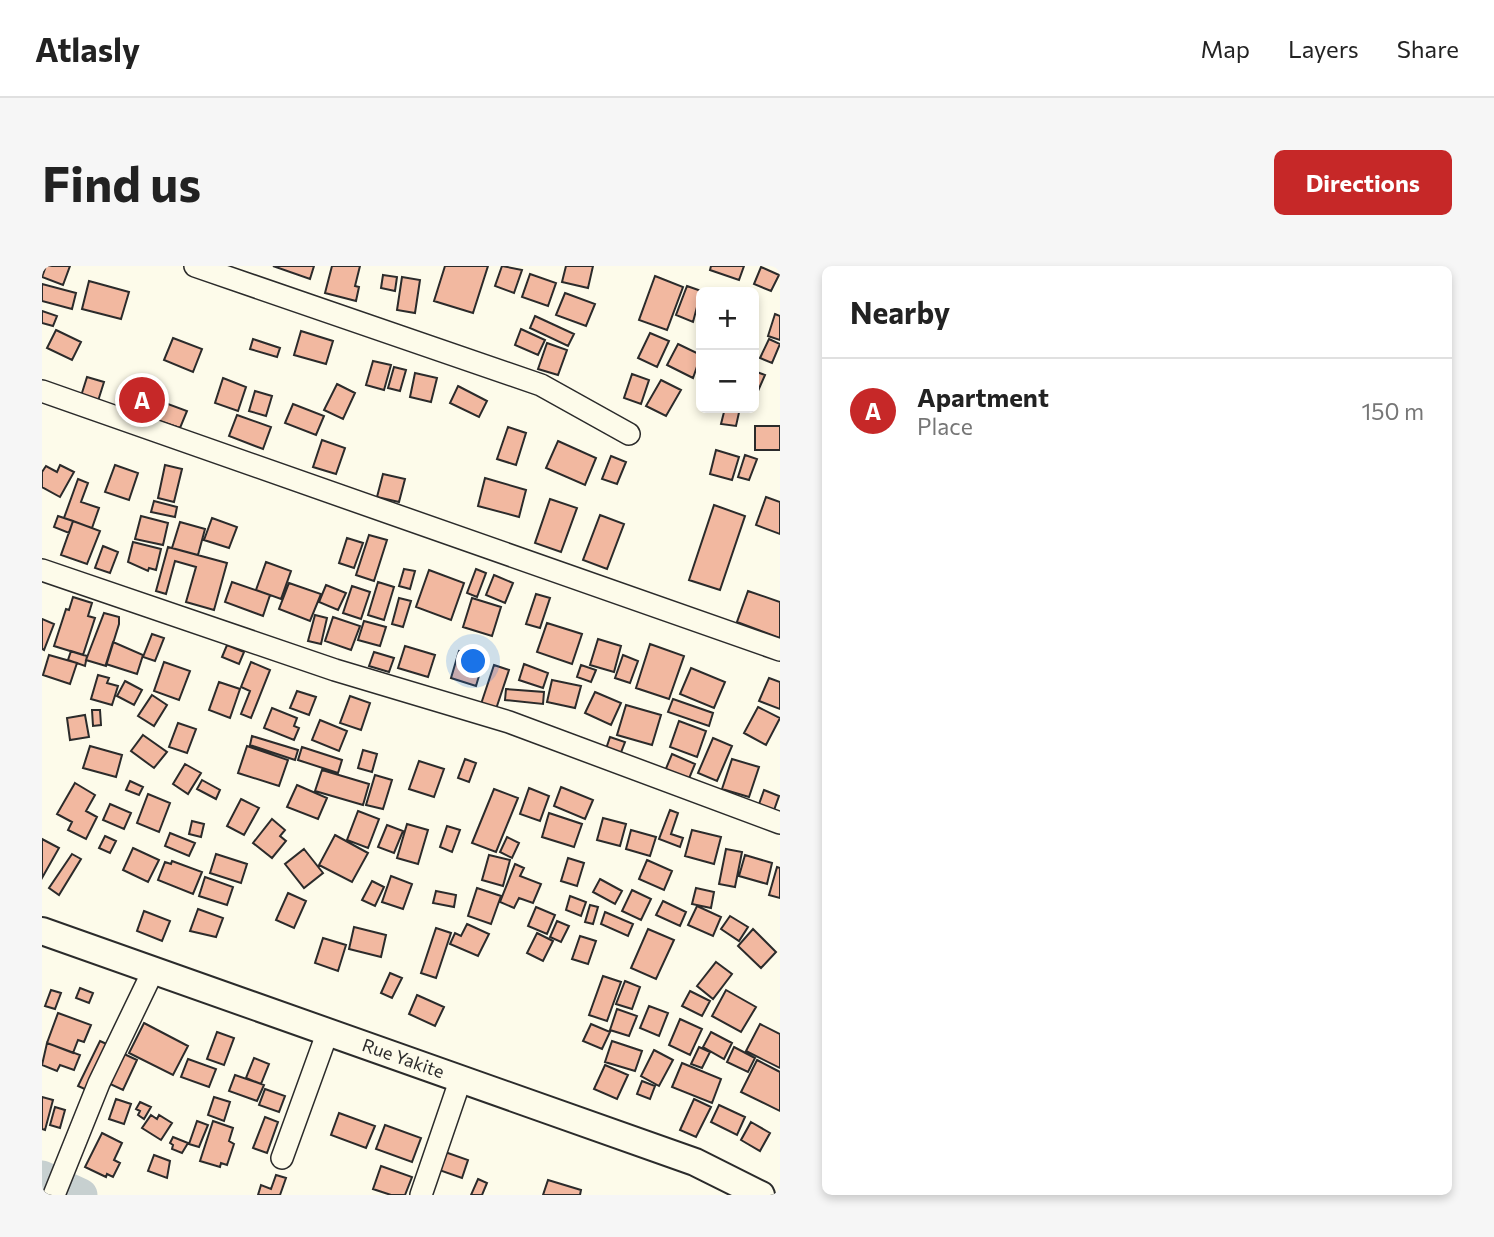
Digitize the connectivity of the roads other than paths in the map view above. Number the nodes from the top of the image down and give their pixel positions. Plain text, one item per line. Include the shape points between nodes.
1 (195, 266) edge
2 (42, 391) edge
3 (629, 435) dead end
4 (42, 570) edge
5 (780, 650) edge
6 (780, 822) edge
7 (42, 932) edge
8 (154, 969) junction
9 (328, 1031) junction
10 (461, 1078) junction
11 (282, 1158) dead end
12 (54, 1195) edge
13 (421, 1195) edge
14 (761, 1195) edge

1 - 3 street via 529,381
2 - 5 street
4 - 6 street via 335,670 509,722
7 - 8 main road, Rue Yakite
8 - 9 main road, Rue Yakite
8 - 12 street via 99,1083
9 - 10 main road, Rue Yakite
9 - 11 street
10 - 13 street
10 - 14 main road, Rue Yakite via 695,1162

